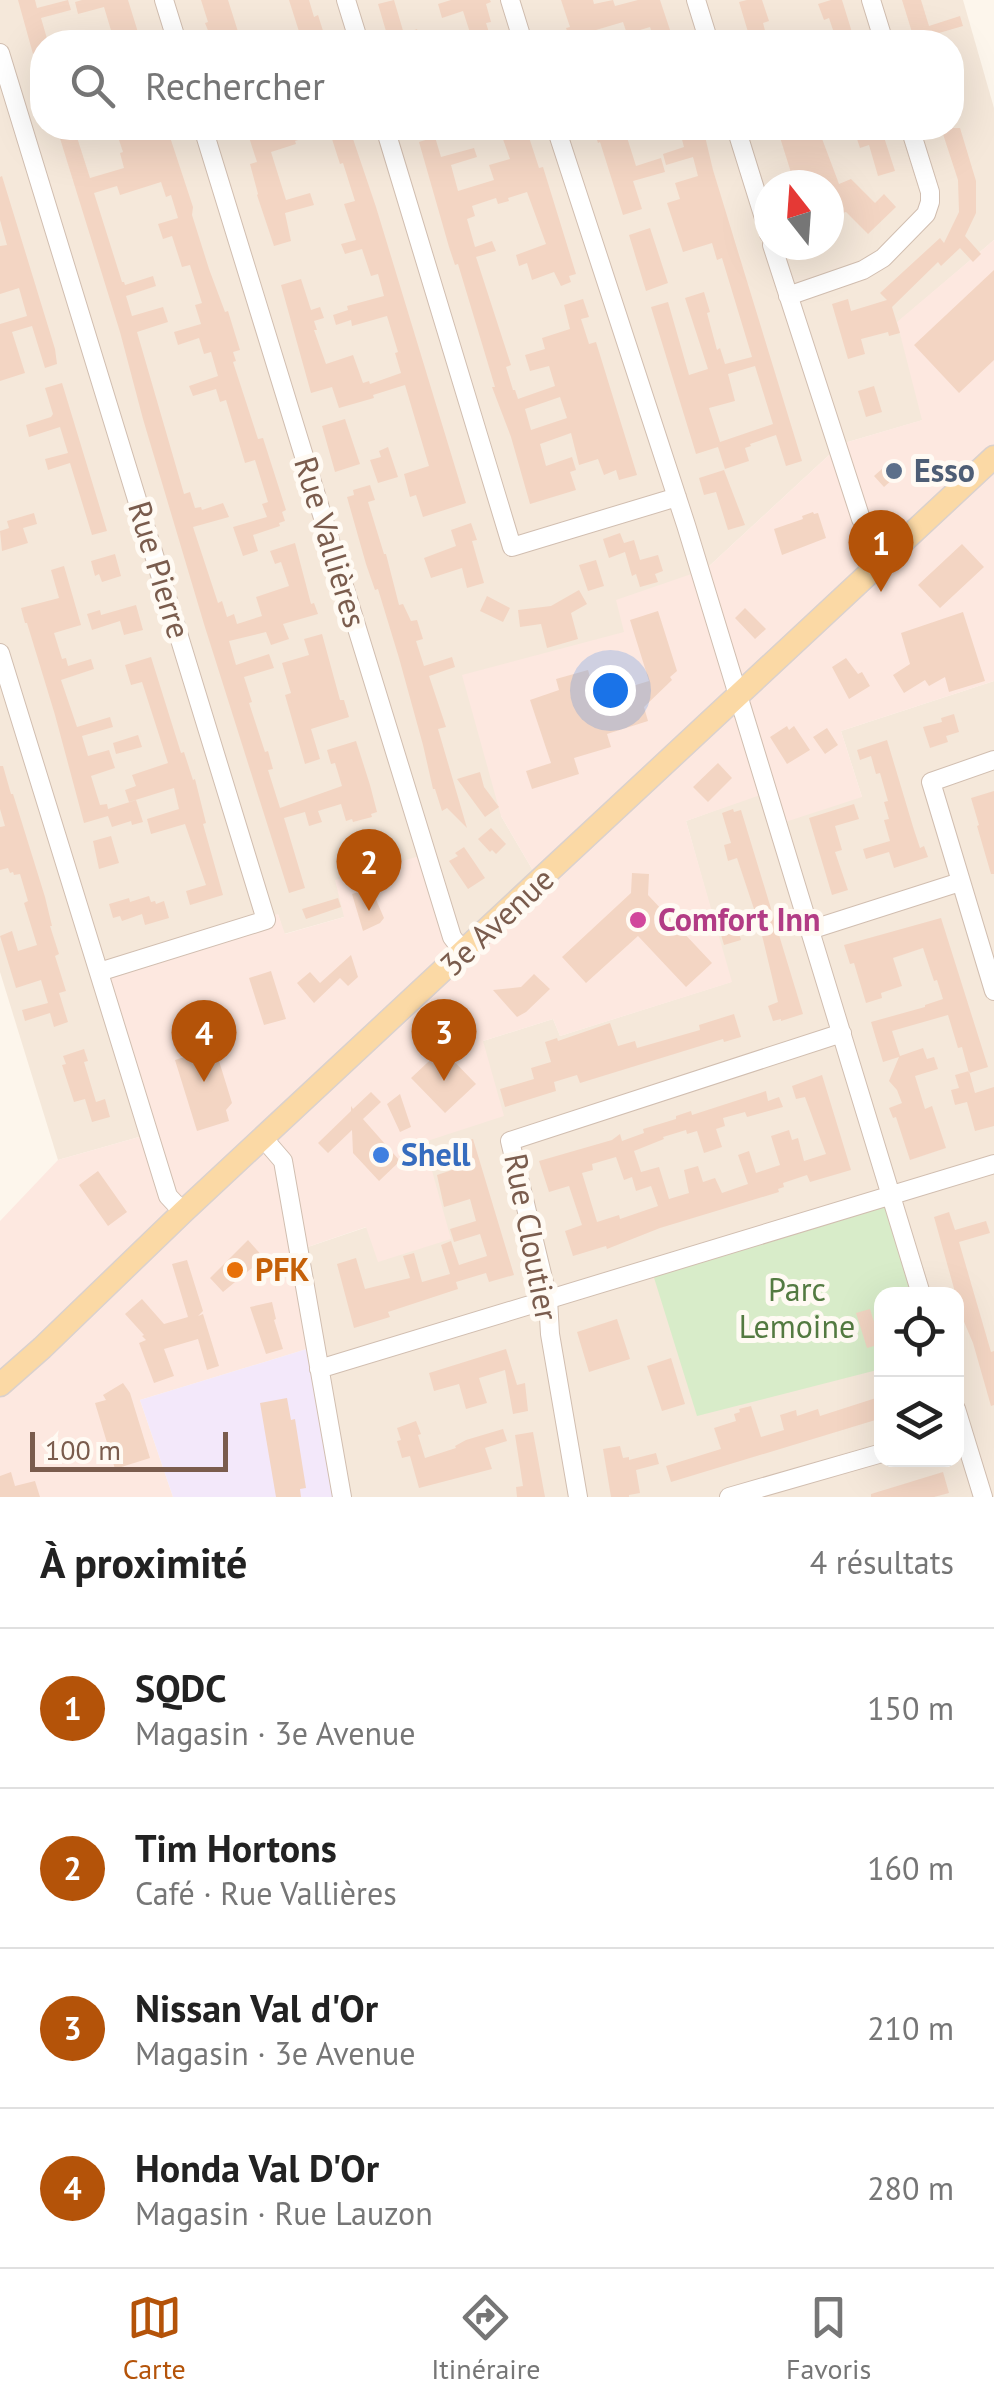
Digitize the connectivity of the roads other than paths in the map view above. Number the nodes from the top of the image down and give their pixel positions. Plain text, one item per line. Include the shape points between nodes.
1 (164, 0) edge
2 (346, 0) edge
3 (510, 0) edge
4 (696, 0) edge
5 (871, 0) edge
6 (173, 30) edge
7 (355, 30) edge
8 (519, 30) edge
9 (705, 30) edge
10 (880, 30) edge
11 (0, 53) edge
12 (207, 140) edge
13 (389, 140) edge
14 (560, 140) edge
15 (740, 140) edge
16 (914, 140) edge
17 (754, 186) edge
18 (777, 260) edge
19 (788, 296) junction
20 (994, 457) edge
21 (677, 497) junction
22 (888, 556) junction
23 (0, 653) edge
24 (739, 697) junction
25 (994, 760) edge
26 (960, 882) junction
27 (810, 930) junction
28 (464, 953) junction
29 (99, 972) junction
30 (994, 991) edge
31 (842, 1033) junction
32 (264, 1139) junction
33 (994, 1164) edge
34 (891, 1196) junction
35 (183, 1212) junction
36 (919, 1287) edge
37 (548, 1299) junction
38 (319, 1370) junction
39 (0, 1385) edge
40 (964, 1441) edge
41 (874, 1455) edge
42 (342, 1497) edge
43 (578, 1497) edge
44 (729, 1497) edge
45 (984, 1497) edge

1 - 6 street
2 - 7 street
3 - 8 street
4 - 9 street
5 - 10 street
11 - 29 street, Rue Pierre via 266,920
12 - 28 street, Rue Vallières via 452,938
13 - 21 street via 512,546
14 - 21 street
15 - 17 street
16 - 19 street via 930,192 926,214 883,258
18 - 19 street
19 - 22 street via 861,519
20 - 22 main road, 3e Avenue
21 - 24 street
22 - 24 main road, 3e Avenue
23 - 29 street
24 - 27 street
24 - 28 main road, 3e Avenue
25 - 26 street via 931,782
26 - 27 street
26 - 30 street
27 - 31 street
28 - 32 main road, 3e Avenue
29 - 35 street via 168,1196
31 - 34 street
31 - 37 street, Rue Cloutier via 510,1140
32 - 35 main road, 3e Avenue
32 - 38 street via 283,1160
33 - 34 street
34 - 36 street
34 - 37 street
35 - 39 main road, 3e Avenue
37 - 38 street
37 - 43 street, Rue Cloutier
38 - 42 street
40 - 45 street
41 - 44 street

